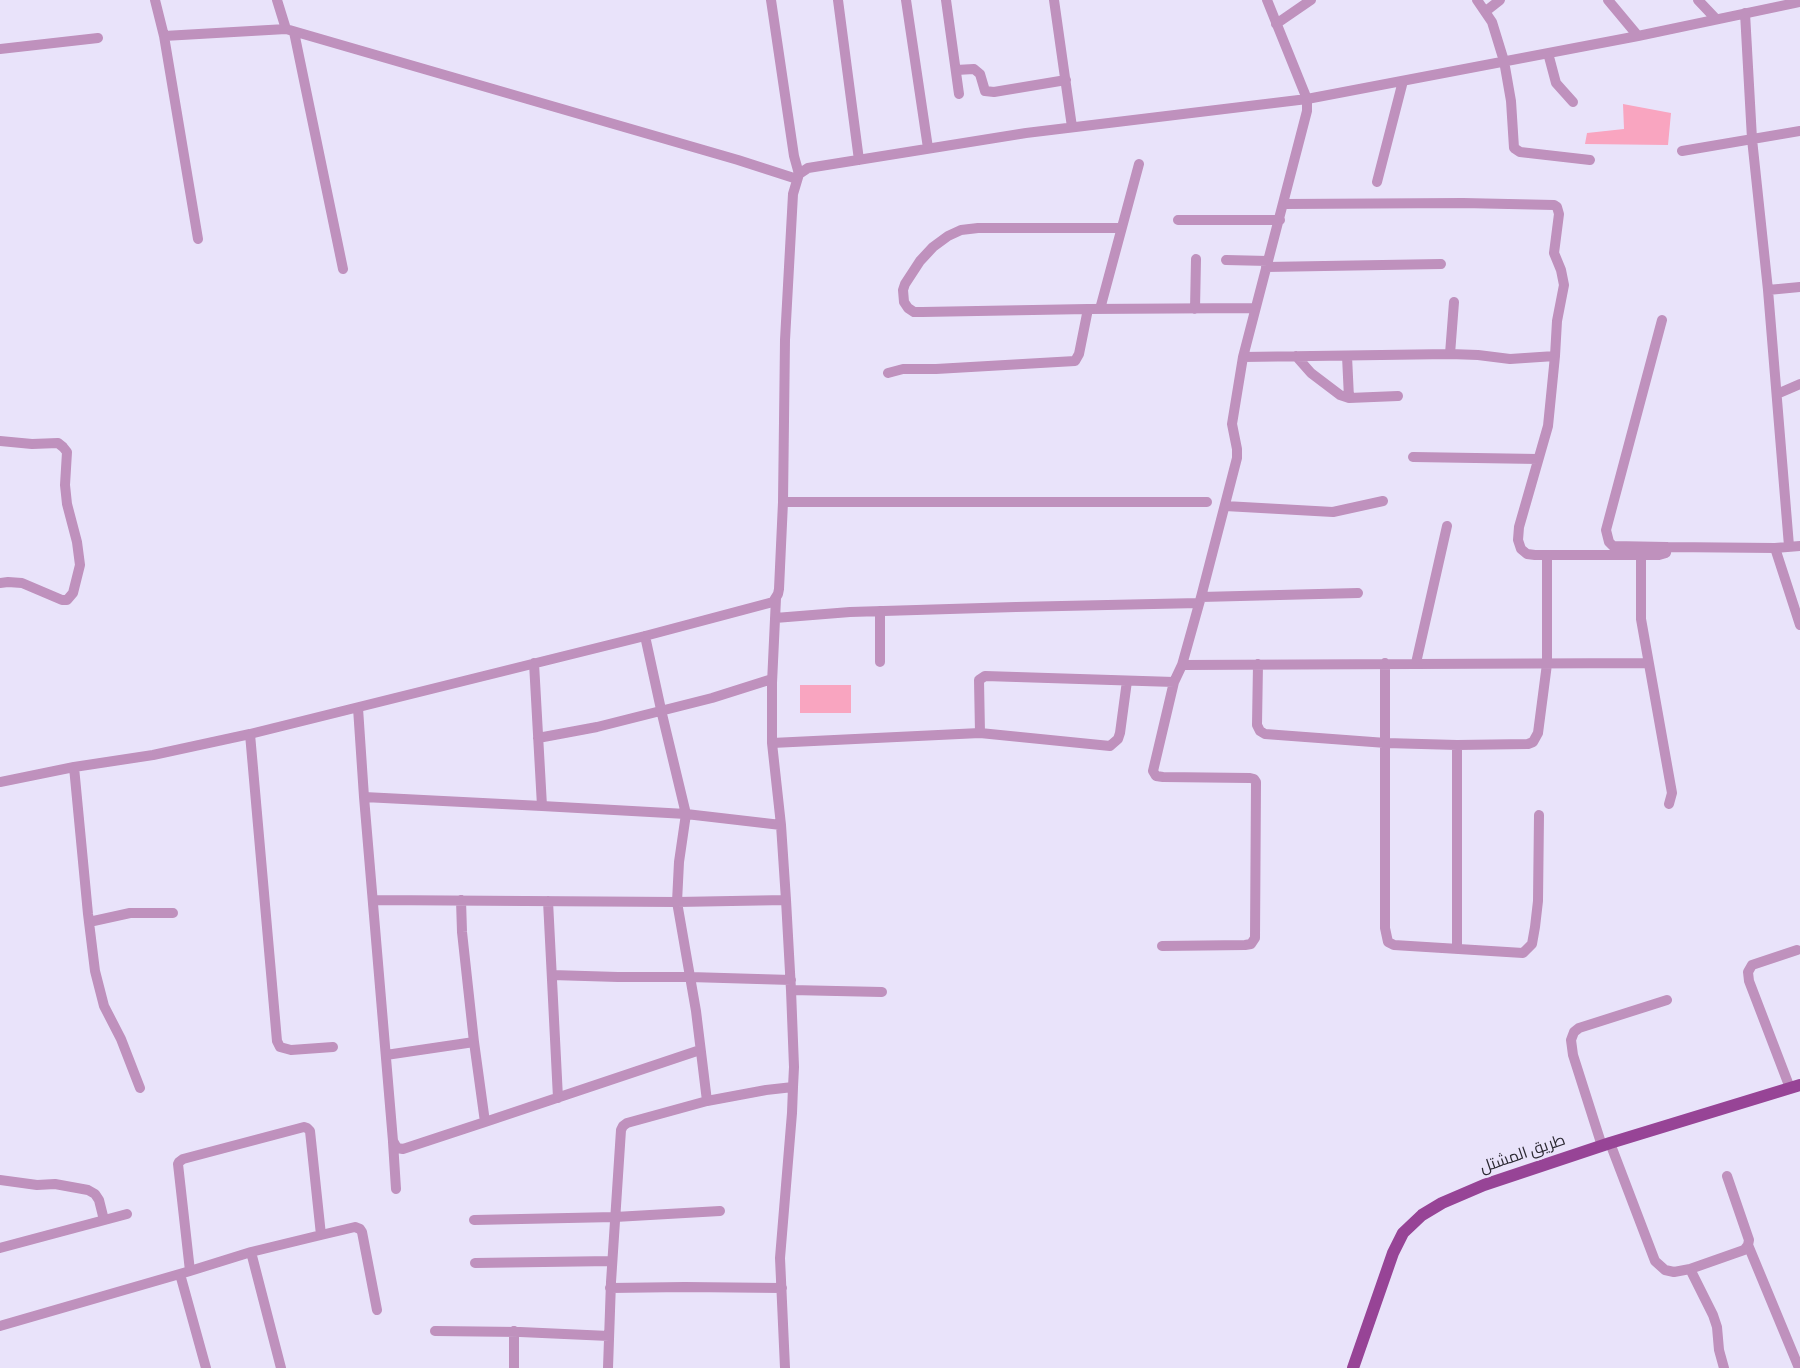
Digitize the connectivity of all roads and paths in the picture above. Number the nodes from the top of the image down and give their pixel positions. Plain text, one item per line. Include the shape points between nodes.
1 (155, 0) edge
2 (278, 0) edge
3 (771, 0) edge
4 (838, 0) edge
5 (906, 0) edge
6 (946, 0) edge
7 (1054, 0) edge
8 (1267, 0) edge
9 (1311, 0) edge
10 (1477, 0) edge
11 (1500, 0) edge
12 (1608, 0) edge
13 (1698, 0) edge
14 (1800, 2) edge
15 (1486, 11) junction
16 (1745, 13) junction
17 (1716, 19) junction
18 (1276, 24) junction
19 (290, 31) junction
20 (164, 36) junction
21 (1638, 36) junction
22 (98, 38) dead end
23 (0, 49) edge
24 (1548, 53) junction
25 (1504, 61) junction
26 (956, 70) junction
27 (1066, 80) junction
28 (1403, 81) junction
29 (959, 94) dead end
30 (1307, 99) junction
31 (1573, 102) dead end
32 (1072, 127) junction
33 (1800, 131) edge
34 (1752, 139) junction
35 (928, 148) junction
36 (1682, 151) dead end
37 (859, 160) junction
38 (1590, 160) dead end
39 (1139, 164) dead end
40 (798, 176) junction
41 (1378, 182) dead end
42 (1283, 204) junction
43 (1178, 220) dead end
44 (1280, 220) junction
45 (1121, 228) junction
46 (198, 239) dead end
47 (1196, 259) dead end
48 (1226, 260) dead end
49 (1267, 264) junction
50 (1442, 264) dead end
51 (343, 269) dead end
52 (1800, 286) edge
53 (1768, 290) junction
54 (1454, 302) dead end
55 (1195, 308) junction
56 (1255, 308) junction
57 (1088, 309) junction
58 (1100, 309) junction
59 (1662, 320) dead end
60 (1450, 354) junction
61 (1296, 356) junction
62 (1347, 356) junction
63 (1555, 356) junction
64 (1243, 357) junction
65 (888, 373) dead end
66 (1800, 384) edge
67 (1777, 394) junction
68 (1398, 396) dead end
69 (1349, 398) junction
70 (0, 441) edge
71 (1413, 457) dead end
72 (1538, 459) junction
73 (1383, 501) dead end
74 (783, 502) junction
75 (1206, 502) dead end
76 (1225, 506) junction
77 (1447, 526) dead end
78 (1789, 546) junction
79 (1800, 546) edge
80 (1667, 548) junction
81 (1775, 548) junction
82 (1547, 555) junction
83 (1642, 555) junction
84 (0, 583) edge
85 (1358, 593) dead end
86 (776, 598) junction
87 (1200, 600) junction
88 (880, 611) junction
89 (775, 618) junction
90 (1800, 625) edge
91 (646, 636) junction
92 (880, 662) dead end
93 (534, 663) junction
94 (1385, 663) junction
95 (1416, 663) junction
96 (1648, 663) junction
97 (1258, 664) junction
98 (1547, 664) junction
99 (1182, 665) junction
100 (772, 679) junction
101 (1127, 681) junction
102 (1174, 682) junction
103 (358, 708) junction
104 (661, 711) junction
105 (980, 733) junction
106 (250, 734) junction
107 (538, 738) junction
108 (772, 743) junction
109 (1386, 743) junction
110 (1457, 745) junction
111 (74, 767) junction
112 (0, 782) edge
113 (364, 797) junction
114 (1669, 804) dead end
115 (542, 806) junction
116 (686, 814) junction
117 (1538, 815) dead end
118 (781, 825) junction
119 (373, 900) junction
120 (461, 900) junction
121 (786, 900) junction
122 (548, 901) junction
123 (677, 902) junction
124 (173, 913) dead end
125 (89, 922) junction
126 (1162, 946) dead end
127 (1457, 949) junction
128 (1797, 950) dead end
129 (552, 975) junction
130 (690, 977) junction
131 (791, 985) junction
132 (882, 992) dead end
133 (1667, 1000) dead end
134 (474, 1042) junction
135 (333, 1047) dead end
136 (700, 1050) junction
137 (386, 1056) junction
138 (1795, 1086) edge
139 (793, 1087) junction
140 (140, 1088) dead end
141 (558, 1098) junction
142 (707, 1101) junction
143 (485, 1122) junction
144 (393, 1142) junction
145 (1606, 1144) junction
146 (1727, 1176) dead end
147 (0, 1180) edge
148 (396, 1189) dead end
149 (720, 1210) dead end
150 (127, 1214) dead end
151 (615, 1217) junction
152 (104, 1220) junction
153 (474, 1220) dead end
154 (321, 1235) junction
155 (1748, 1245) junction
156 (0, 1248) edge
157 (252, 1252) junction
158 (612, 1261) junction
159 (475, 1263) dead end
160 (1690, 1269) junction
161 (190, 1270) junction
162 (180, 1274) junction
163 (610, 1288) junction
164 (782, 1288) junction
165 (377, 1310) dead end
166 (0, 1326) edge
167 (435, 1331) dead end
168 (514, 1332) junction
169 (609, 1336) junction
170 (206, 1368) edge
171 (281, 1368) edge
172 (514, 1368) edge
173 (608, 1368) edge
174 (785, 1368) edge
175 (1353, 1368) edge
176 (1724, 1368) edge
177 (1798, 1368) edge

1 - 20 street
2 - 19 street
3 - 40 street
4 - 37 street
5 - 35 street
6 - 26 street
7 - 27 street
8 - 18 street
9 - 18 street
10 - 15 street
11 - 15 street
12 - 21 street
13 - 17 street
14 - 16 street
15 - 25 street via 1497,34
16 - 17 street
16 - 34 street
17 - 21 street
18 - 30 street
19 - 20 street
19 - 40 street
19 - 51 street
20 - 46 street
21 - 24 street
22 - 23 street
24 - 25 street
24 - 31 street via 1556,83
25 - 28 street
25 - 38 street via 1512,101 1513,145 1516,151
26 - 27 street via 974,69 980,74 985,91 994,92
26 - 29 street
27 - 32 street
28 - 30 street
28 - 41 street
30 - 32 street
30 - 42 street via 1307,112
32 - 35 street
33 - 34 street
34 - 36 street
34 - 53 street
35 - 37 street
37 - 40 street via 815,166
39 - 45 street
40 - 74 street via 793,194 785,340
42 - 44 street
42 - 63 street via 1557,206 1559,214 1554,253 1564,285 1556,321
43 - 44 street
44 - 49 street
45 - 57 street via 962,230 927,252 903,290 904,302 914,312
45 - 58 street
47 - 55 street
48 - 49 street
49 - 50 street
49 - 56 street
52 - 53 street
53 - 67 street
54 - 60 street
55 - 56 street
55 - 58 street
56 - 64 street
57 - 58 street
57 - 65 street via 1075,361 903,369
59 - 80 street via 1606,530 1613,546
60 - 62 street
60 - 63 street via 1510,359
61 - 62 street
61 - 64 street
61 - 69 street via 1327,387
62 - 69 street
63 - 72 street via 1548,426
64 - 76 street via 1232,424 1237,458
66 - 67 street
67 - 78 street
68 - 69 street
70 - 84 street via 58,443 67,452 67,504 78,542 80,565 73,593 67,600 22,584
71 - 72 street
72 - 82 street via 1518,540 1527,554
73 - 76 street via 1333,512
74 - 75 street
74 - 86 street
76 - 87 street
77 - 95 street
78 - 79 street
78 - 81 street
80 - 81 street
80 - 83 street via 1662,555
81 - 90 street
82 - 83 street
82 - 98 street
83 - 96 street via 1641,619
85 - 87 street
86 - 89 street
86 - 91 street via 754,608
87 - 88 street
87 - 99 street
88 - 89 street
88 - 92 street
89 - 100 street
91 - 93 street
91 - 104 street
93 - 103 street
93 - 107 street
94 - 95 street
94 - 97 street
94 - 109 street
95 - 98 street
96 - 98 street
96 - 114 street via 1672,793
97 - 99 street
97 - 109 street via 1257,725 1260,731 1265,734
98 - 110 street via 1538,733 1533,742
99 - 102 street
100 - 104 street
100 - 108 street
101 - 102 street
101 - 105 street via 1120,733 1110,746
101 - 105 street via 985,676 979,680
102 - 126 street via 1154,764 1156,776 1250,778 1256,782 1255,938 1251,944 1245,945
103 - 106 street
103 - 113 street
104 - 107 street
104 - 116 street
105 - 108 street
106 - 111 street via 153,755
106 - 135 street via 277,1041 280,1048 286,1050
107 - 115 street
108 - 118 street
109 - 110 street
109 - 127 street via 1386,938 1394,945
110 - 127 street
111 - 112 street
111 - 125 street
113 - 115 street
113 - 119 street
115 - 116 street
116 - 118 street
116 - 123 street
117 - 127 street via 1538,901 1532,944 1523,953
118 - 121 street
119 - 120 street
119 - 137 street
120 - 122 street
120 - 134 street
121 - 123 street
121 - 131 street
122 - 123 street
122 - 129 street
123 - 130 street
124 - 125 street via 130,913
125 - 140 street via 100,995 122,1039
128 - 138 street via 1752,965 1748,972 1749,981
129 - 130 street
129 - 141 street
130 - 131 street
130 - 136 street
131 - 132 street
131 - 139 street
133 - 145 street via 1574,1032 1571,1040 1573,1055
134 - 137 street
134 - 143 street
136 - 141 street
136 - 142 street
137 - 144 street
138 - 145 main road, طريق المشتل
139 - 142 street
139 - 164 street via 780,1258
141 - 143 street
142 - 151 street via 623,1126
143 - 144 street via 403,1149 397,1148
144 - 148 street
145 - 160 street via 1655,1261 1665,1270
145 - 175 main road, طريق المشتل via 1484,1185 1442,1202 1422,1215 1403,1233 1392,1253
146 - 155 street
147 - 152 street via 88,1190 98,1200
149 - 151 street
150 - 152 street
151 - 153 street
151 - 158 street
152 - 156 street
154 - 157 street
154 - 161 street via 310,1131 307,1128 183,1159 178,1164
154 - 165 street via 355,1227 360,1229
155 - 160 street via 1744,1250
155 - 177 street
157 - 161 street
157 - 171 street
158 - 159 street
158 - 163 street
160 - 176 street via 1714,1315
161 - 162 street
162 - 166 street
162 - 170 street
163 - 164 street
163 - 169 street
164 - 174 street
167 - 168 street
168 - 169 street
168 - 172 street
169 - 173 street

